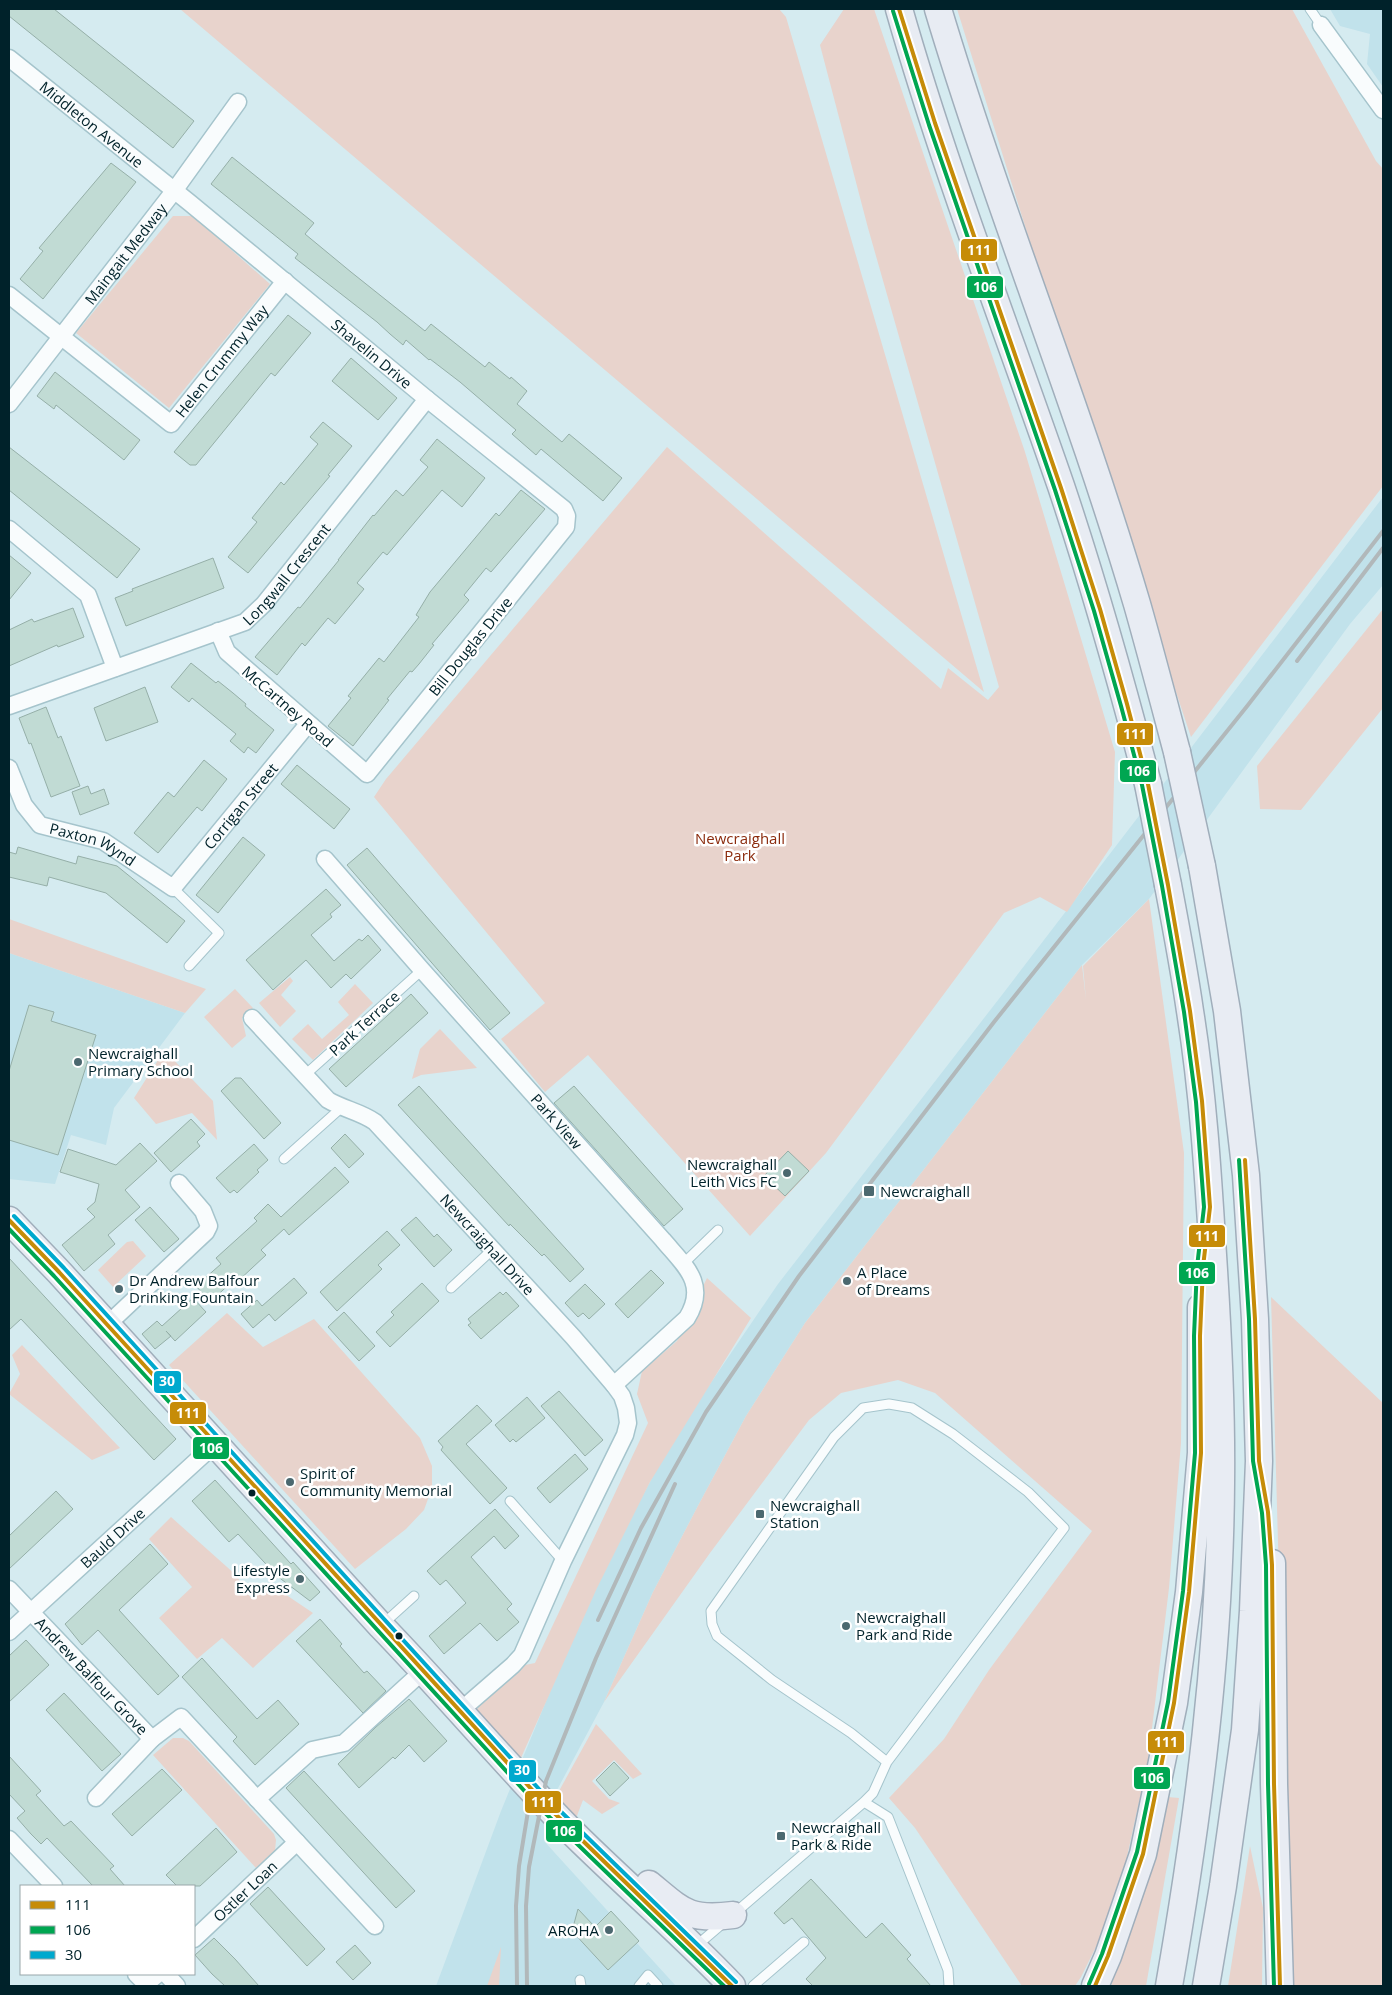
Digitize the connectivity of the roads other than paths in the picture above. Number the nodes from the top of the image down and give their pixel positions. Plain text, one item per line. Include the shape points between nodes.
1 (899, 9) edge
2 (938, 9) edge
3 (1310, 9) edge
4 (1321, 25) joint
5 (9, 58) edge
6 (238, 102) dead end
7 (1383, 110) edge
8 (174, 191) junction
9 (285, 281) junction
10 (9, 295) edge
11 (61, 335) junction
12 (427, 399) junction
13 (9, 404) edge
14 (567, 516) joint
15 (9, 529) edge
16 (218, 631) junction
17 (115, 668) junction
18 (9, 706) edge
19 (308, 724) junction
20 (9, 768) edge
21 (367, 774) joint
22 (325, 859) dead end
23 (173, 888) junction
24 (189, 966) dead end
25 (422, 970) junction
26 (252, 1018) dead end
27 (306, 1076) junction
28 (341, 1108) junction
29 (284, 1159) dead end
30 (178, 1183) dead end
31 (1210, 1206) junction
32 (9, 1220) edge
33 (718, 1230) dead end
34 (493, 1250) junction
35 (683, 1264) junction
36 (451, 1288) dead end
37 (107, 1325) junction
38 (614, 1385) junction
39 (215, 1444) junction
40 (1259, 1461) junction
41 (510, 1501) dead end
42 (563, 1561) junction
43 (9, 1589) edge
44 (414, 1596) dead end
45 (31, 1612) junction
46 (381, 1626) junction
47 (9, 1632) edge
48 (424, 1670) junction
49 (460, 1710) junction
50 (152, 1739) junction
51 (888, 1762) junction
52 (96, 1798) dead end
53 (257, 1799) junction
54 (864, 1802) junction
55 (9, 1839) edge
56 (297, 1842) junction
57 (600, 1860) junction
58 (53, 1885) edge
59 (733, 1915) junction
60 (374, 1926) dead end
61 (195, 1939) edge
62 (804, 1942) dead end
63 (695, 1947) junction
64 (167, 1975) edge
65 (177, 1986) edge
66 (639, 1986) edge
67 (658, 1986) edge
68 (732, 1986) edge
69 (753, 1986) edge
70 (949, 1986) edge
71 (1095, 1986) edge
72 (1169, 1986) edge
73 (1206, 1986) edge
74 (1280, 1986) edge

1 - 31 main road, bridge via 1100,609 1148,784 1190,1011 1202,1101
2 - 40 main road, bridge via 1137,604 1177,752 1202,866 1227,1011 1246,1175
3 - 4 lane
4 - 7 street
5 - 8 street, Middleton Avenue
6 - 8 street, Maingait Medway
8 - 9 street, Shavelin Drive
8 - 11 street, Maingait Medway
9 - 11 street, Helen Crummy Way via 172,424
9 - 12 street, Shavelin Drive
10 - 11 street
11 - 13 street, Maingait Medway
12 - 14 street, Shavelin Drive via 564,509
12 - 16 street, Longwall Crescent via 264,604 245,622
14 - 21 street, Bill Douglas Drive via 566,527
15 - 17 street via 88,595
16 - 17 street, Longwall Crescent
16 - 19 street, McCartney Road via 227,652
17 - 18 street, Longwall Crescent
19 - 21 street, McCartney Road
19 - 23 street, Corrigan Street
20 - 23 street, Paxton Wynd via 24,804 40,825 103,841
22 - 25 street, Park View
23 - 24 lane via 219,933
25 - 27 lane, Park Terrace
25 - 35 street, Park View
26 - 27 street, Newcraighall Drive
27 - 28 street, Newcraighall Drive via 328,1100
28 - 29 lane
28 - 34 street, Newcraighall Drive via 375,1122
30 - 37 street via 206,1218 209,1226 206,1232
31 - 71 main road via 1201,1307 1201,1453 1189,1592 1174,1704 1142,1854
31 - 72 main road via 1221,1414 1216,1615 1195,1827
32 - 37 main road
33 - 35 lane
34 - 36 lane
34 - 38 street, Newcraighall Drive
35 - 38 street, Park View via 693,1277 697,1291 693,1308
37 - 39 main road
38 - 42 street, Newcraighall Drive via 626,1408 628,1423 625,1435
39 - 45 street, Bauld Drive
39 - 46 main road
40 - 73 main road via 1244,1730
40 - 74 main road via 1268,1512 1272,1565 1273,1774
41 - 42 lane
42 - 49 street, Newcraighall Drive via 522,1655
43 - 45 street, Andrew Balfour Grove
44 - 46 lane
45 - 47 street, Bauld Drive
45 - 50 street, Andrew Balfour Grove
46 - 48 main road
48 - 49 main road
48 - 53 street via 344,1743 312,1750
49 - 57 main road
50 - 52 street, Andrew Balfour Grove
50 - 53 street, Andrew Balfour Grove via 181,1717
51 - 51 lane via 779,1685 717,1636 711,1611 834,1437 863,1408 889,1404 912,1408 953,1434 1028,1492 1064,1528
51 - 54 lane via 873,1793
53 - 56 street, Andrew Balfour Grove
54 - 59 lane
54 - 70 lane via 888,1817 948,1970
55 - 58 street
56 - 60 street, Andrew Balfour Grove
56 - 61 street, Ostler Loan
57 - 59 main road via 629,1867 670,1902 691,1915
57 - 63 main road
59 - 63 lane
62 - 69 lane
63 - 68 main road
64 - 65 street
66 - 67 lane via 648,1975

